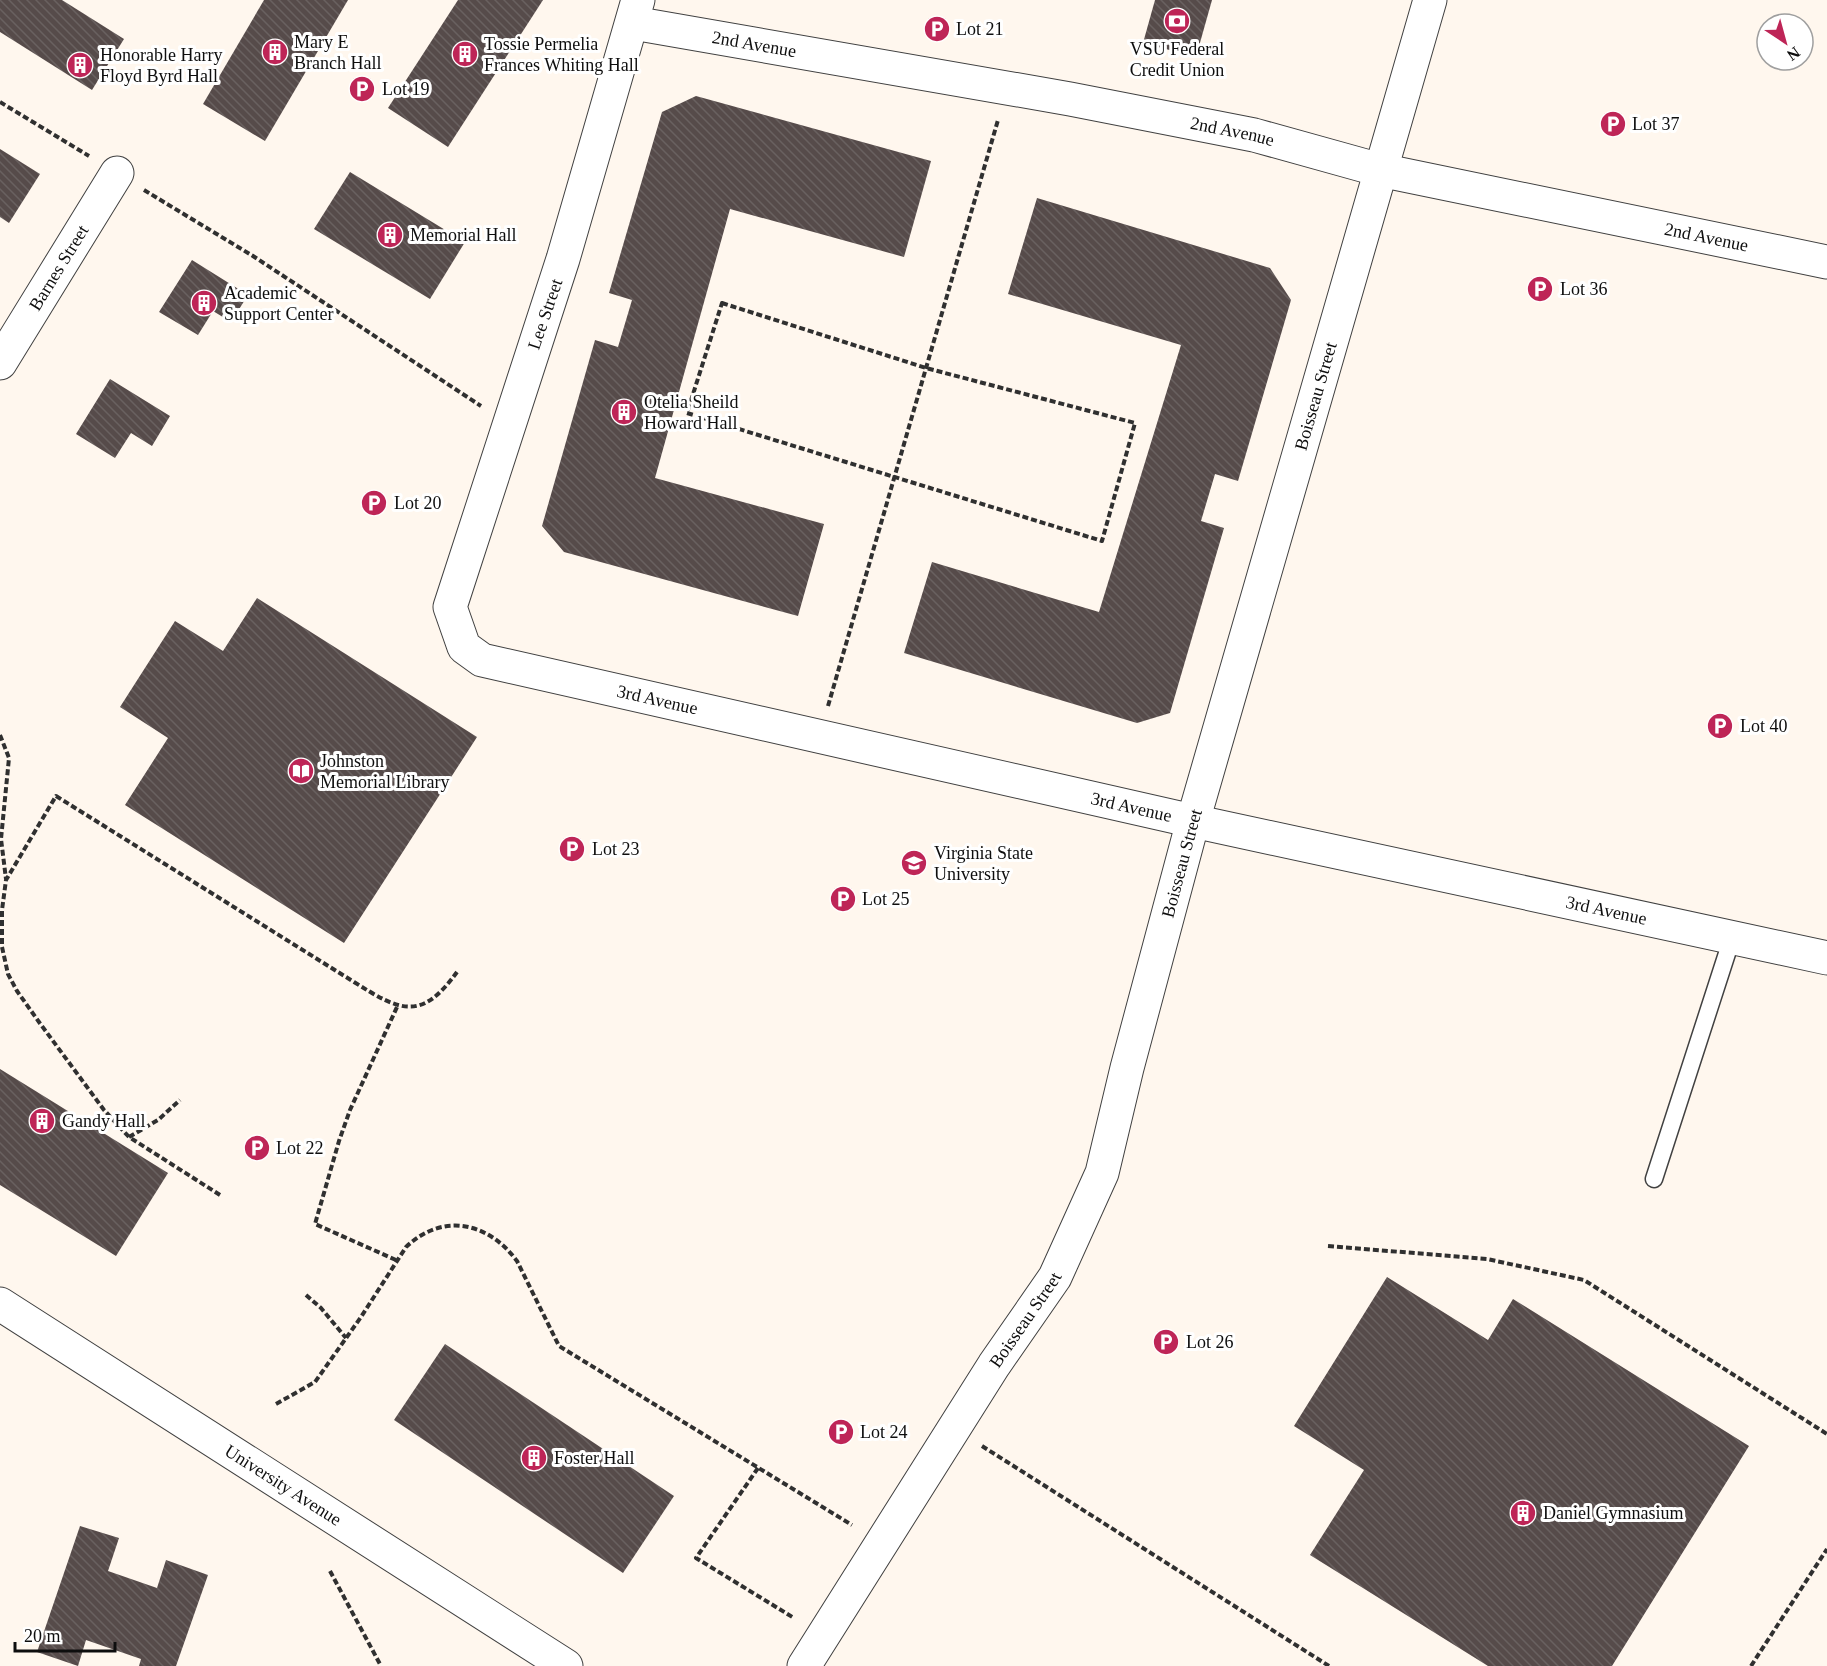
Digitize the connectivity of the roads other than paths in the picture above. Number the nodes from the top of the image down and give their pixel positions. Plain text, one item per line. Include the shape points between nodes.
1 (1430, 0) edge
2 (636, 11) edge
3 (1380, 170) junction
4 (117, 172) road end
5 (1827, 262) edge
6 (0, 363) edge
7 (456, 626) joint
8 (1193, 821) junction
9 (1732, 938) junction
10 (1827, 958) edge
11 (1654, 1179) dead end
12 (0, 1304) edge
13 (566, 1666) edge
14 (804, 1666) edge

1 - 3 street, Boisseau Street
2 - 3 street, 2nd Avenue via 1254,135
2 - 7 street, Lee Street via 563,259 450,607
3 - 5 street, 2nd Avenue
3 - 8 street, Boisseau Street
4 - 6 street, Barnes Street
7 - 8 street, 3rd Avenue via 464,647 482,660
8 - 9 street, 3rd Avenue
8 - 14 street, Boisseau Street via 1102,1173 1055,1277 994,1365
9 - 10 street, 3rd Avenue
9 - 11 lane
12 - 13 street, University Avenue

